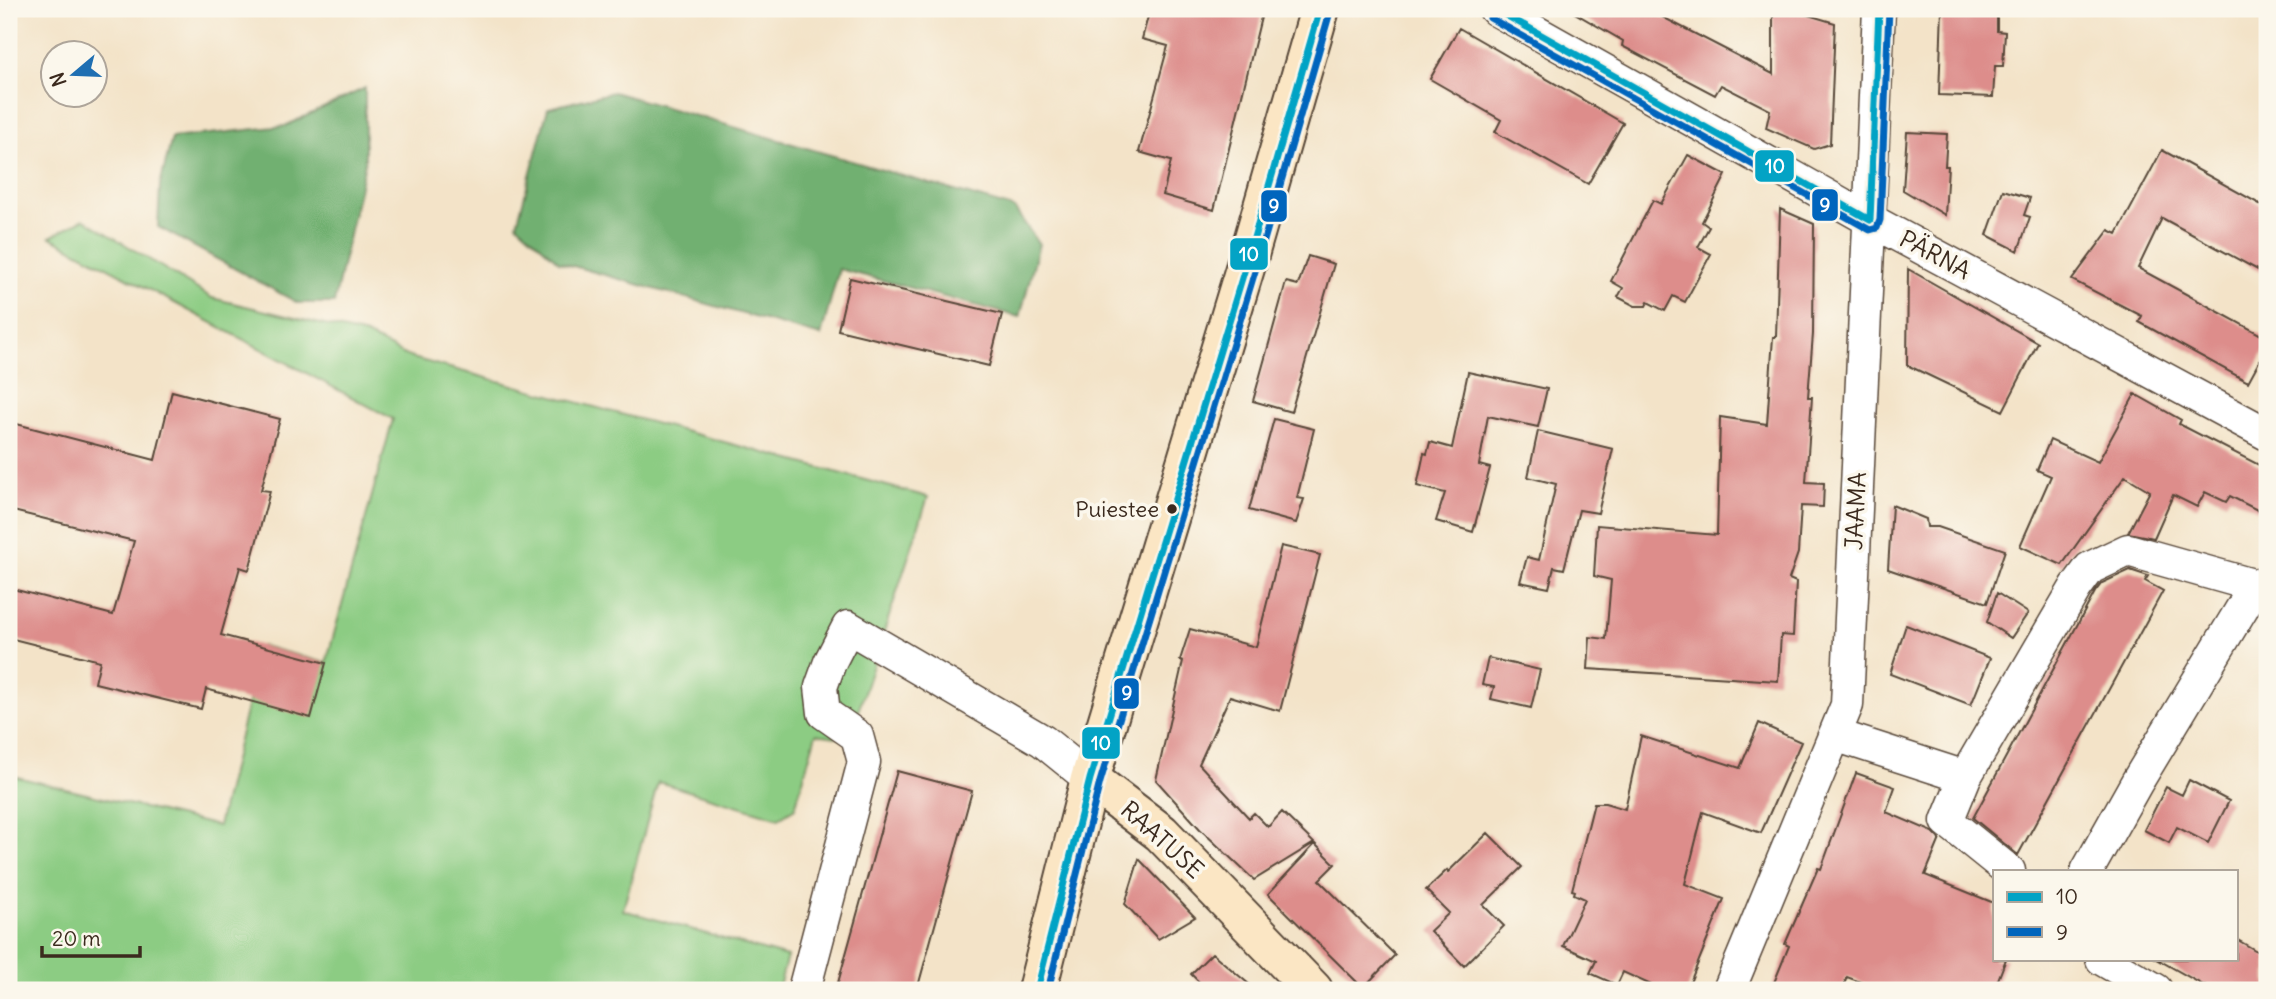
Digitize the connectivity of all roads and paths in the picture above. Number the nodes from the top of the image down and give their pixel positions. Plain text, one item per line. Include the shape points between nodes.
1 (1320, 9) edge
2 (1495, 9) edge
3 (1879, 9) edge
4 (1870, 220) junction
5 (2267, 434) edge
6 (2262, 587) edge
7 (1835, 735) junction
8 (1965, 777) junction
9 (1090, 779) junction
10 (2008, 870) edge
11 (2088, 870) edge
12 (2104, 960) edge
13 (804, 990) edge
14 (1037, 990) edge
15 (1312, 990) edge
16 (1729, 990) edge
17 (2156, 990) edge

1 - 9 main road
2 - 4 street, PÄRNA
3 - 4 street, JAAMA
4 - 5 street, PÄRNA
4 - 7 street, JAAMA via 1847,705
6 - 8 street via 2128,550 2090,568
6 - 11 street via 2137,782
7 - 8 street
7 - 16 street, JAAMA
8 - 10 street via 1947,821
9 - 13 street, RAATUSE via 1043,741 848,627 821,687 824,713 857,736 864,762
9 - 14 main road
9 - 15 main road, RAATUSE via 1161,833
12 - 17 street

